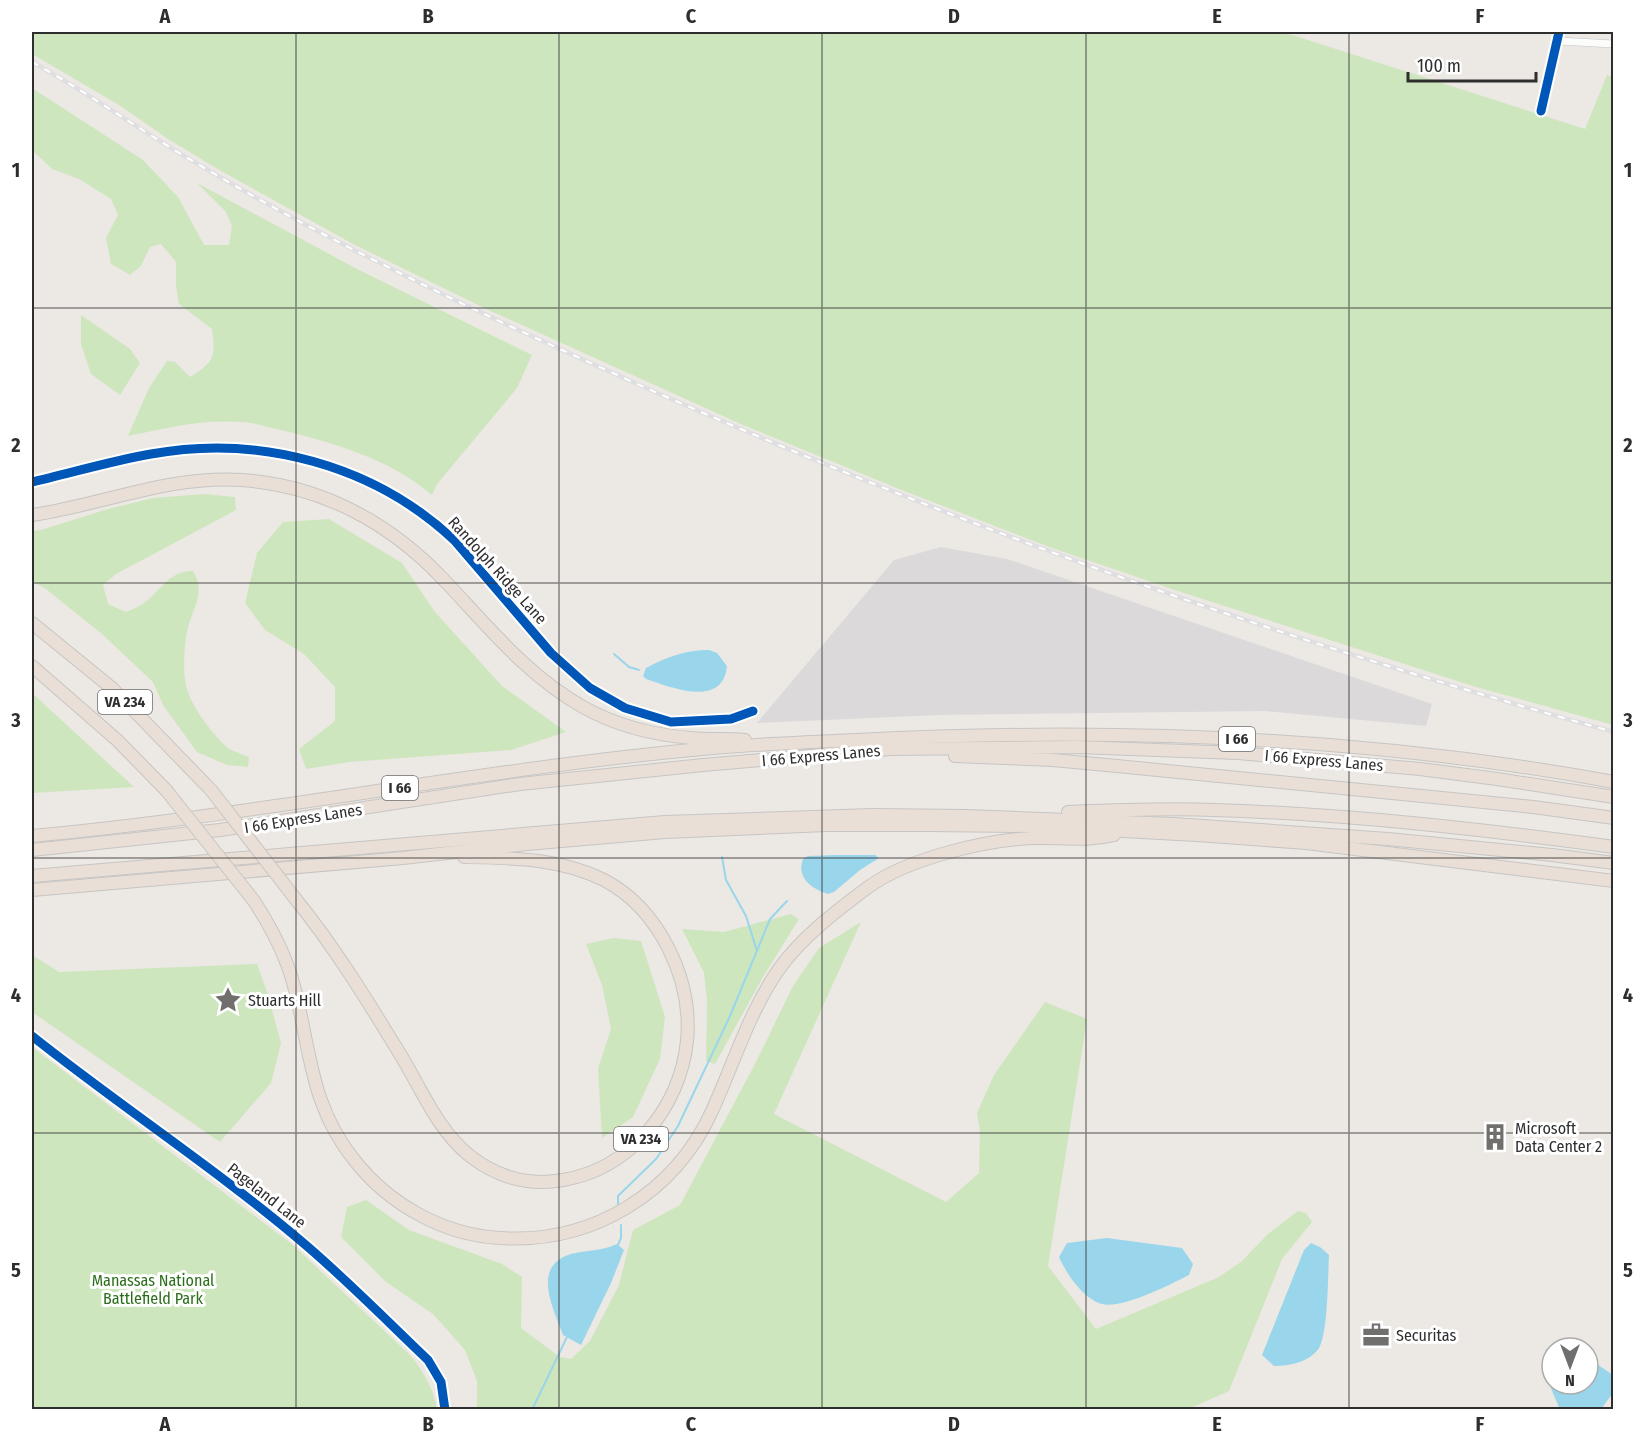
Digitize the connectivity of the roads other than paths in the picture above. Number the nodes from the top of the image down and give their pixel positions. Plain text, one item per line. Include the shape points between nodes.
1 (1559, 32) edge
2 (1558, 41) junction
3 (1614, 44) edge
4 (1541, 111) dead end
5 (32, 482) edge
6 (32, 515) edge
7 (32, 622) edge
8 (32, 666) edge
9 (753, 711) dead end
10 (770, 744) junction
11 (794, 757) junction
12 (1614, 782) edge
13 (1614, 797) edge
14 (965, 816) junction
15 (1614, 818) edge
16 (1126, 832) junction
17 (32, 836) edge
18 (1614, 847) edge
19 (32, 850) edge
20 (403, 858) junction
21 (1614, 863) edge
22 (32, 876) edge
23 (1614, 881) edge
24 (32, 890) edge
25 (32, 1036) edge
26 (445, 1410) edge

1 - 2 street
2 - 3 street
2 - 4 street
5 - 9 street, Randolph Ridge Lane via 151,454 207,448 271,452 338,469 402,499 438,525 551,653 590,688 625,708 671,722 731,719
6 - 10 highway via 193,481 242,480 308,493 350,509 392,533 442,578 534,674 584,708 607,719 663,734
7 - 20 highway, VA 234, bridge via 113,689 211,790 336,951 443,1127 467,1154 507,1177 540,1182 577,1178 617,1160 642,1138 663,1110 686,1050 687,1018 680,978 660,932 620,891 604,880 567,866 526,859
8 - 16 highway, bridge via 117,740 166,790 254,901 286,961 309,1064 326,1115 357,1164 403,1205 436,1223 471,1234 515,1239 558,1236 592,1225 636,1202 666,1177 705,1125 755,1011 780,968 803,940 871,885 931,858 977,846 1029,838 1094,840
10 - 12 highway, I 66 via 938,735 1174,736 1449,757
10 - 17 highway, I 66 via 549,766 231,814
11 - 13 highway, I 66 Express Lanes via 890,749 1168,749 1420,769
11 - 15 highway via 918,755 1053,760
11 - 19 highway, I 66 Express Lanes via 520,784 220,830
14 - 18 highway via 1157,810 1266,812 1444,826
14 - 21 highway via 1364,837
14 - 22 highway, I 66 Express Lanes via 665,822
16 - 20 highway via 1030,826 746,828 664,832
16 - 23 highway via 1306,843
20 - 24 highway
25 - 26 street, Pageland Lane via 302,1241 428,1360 441,1382

